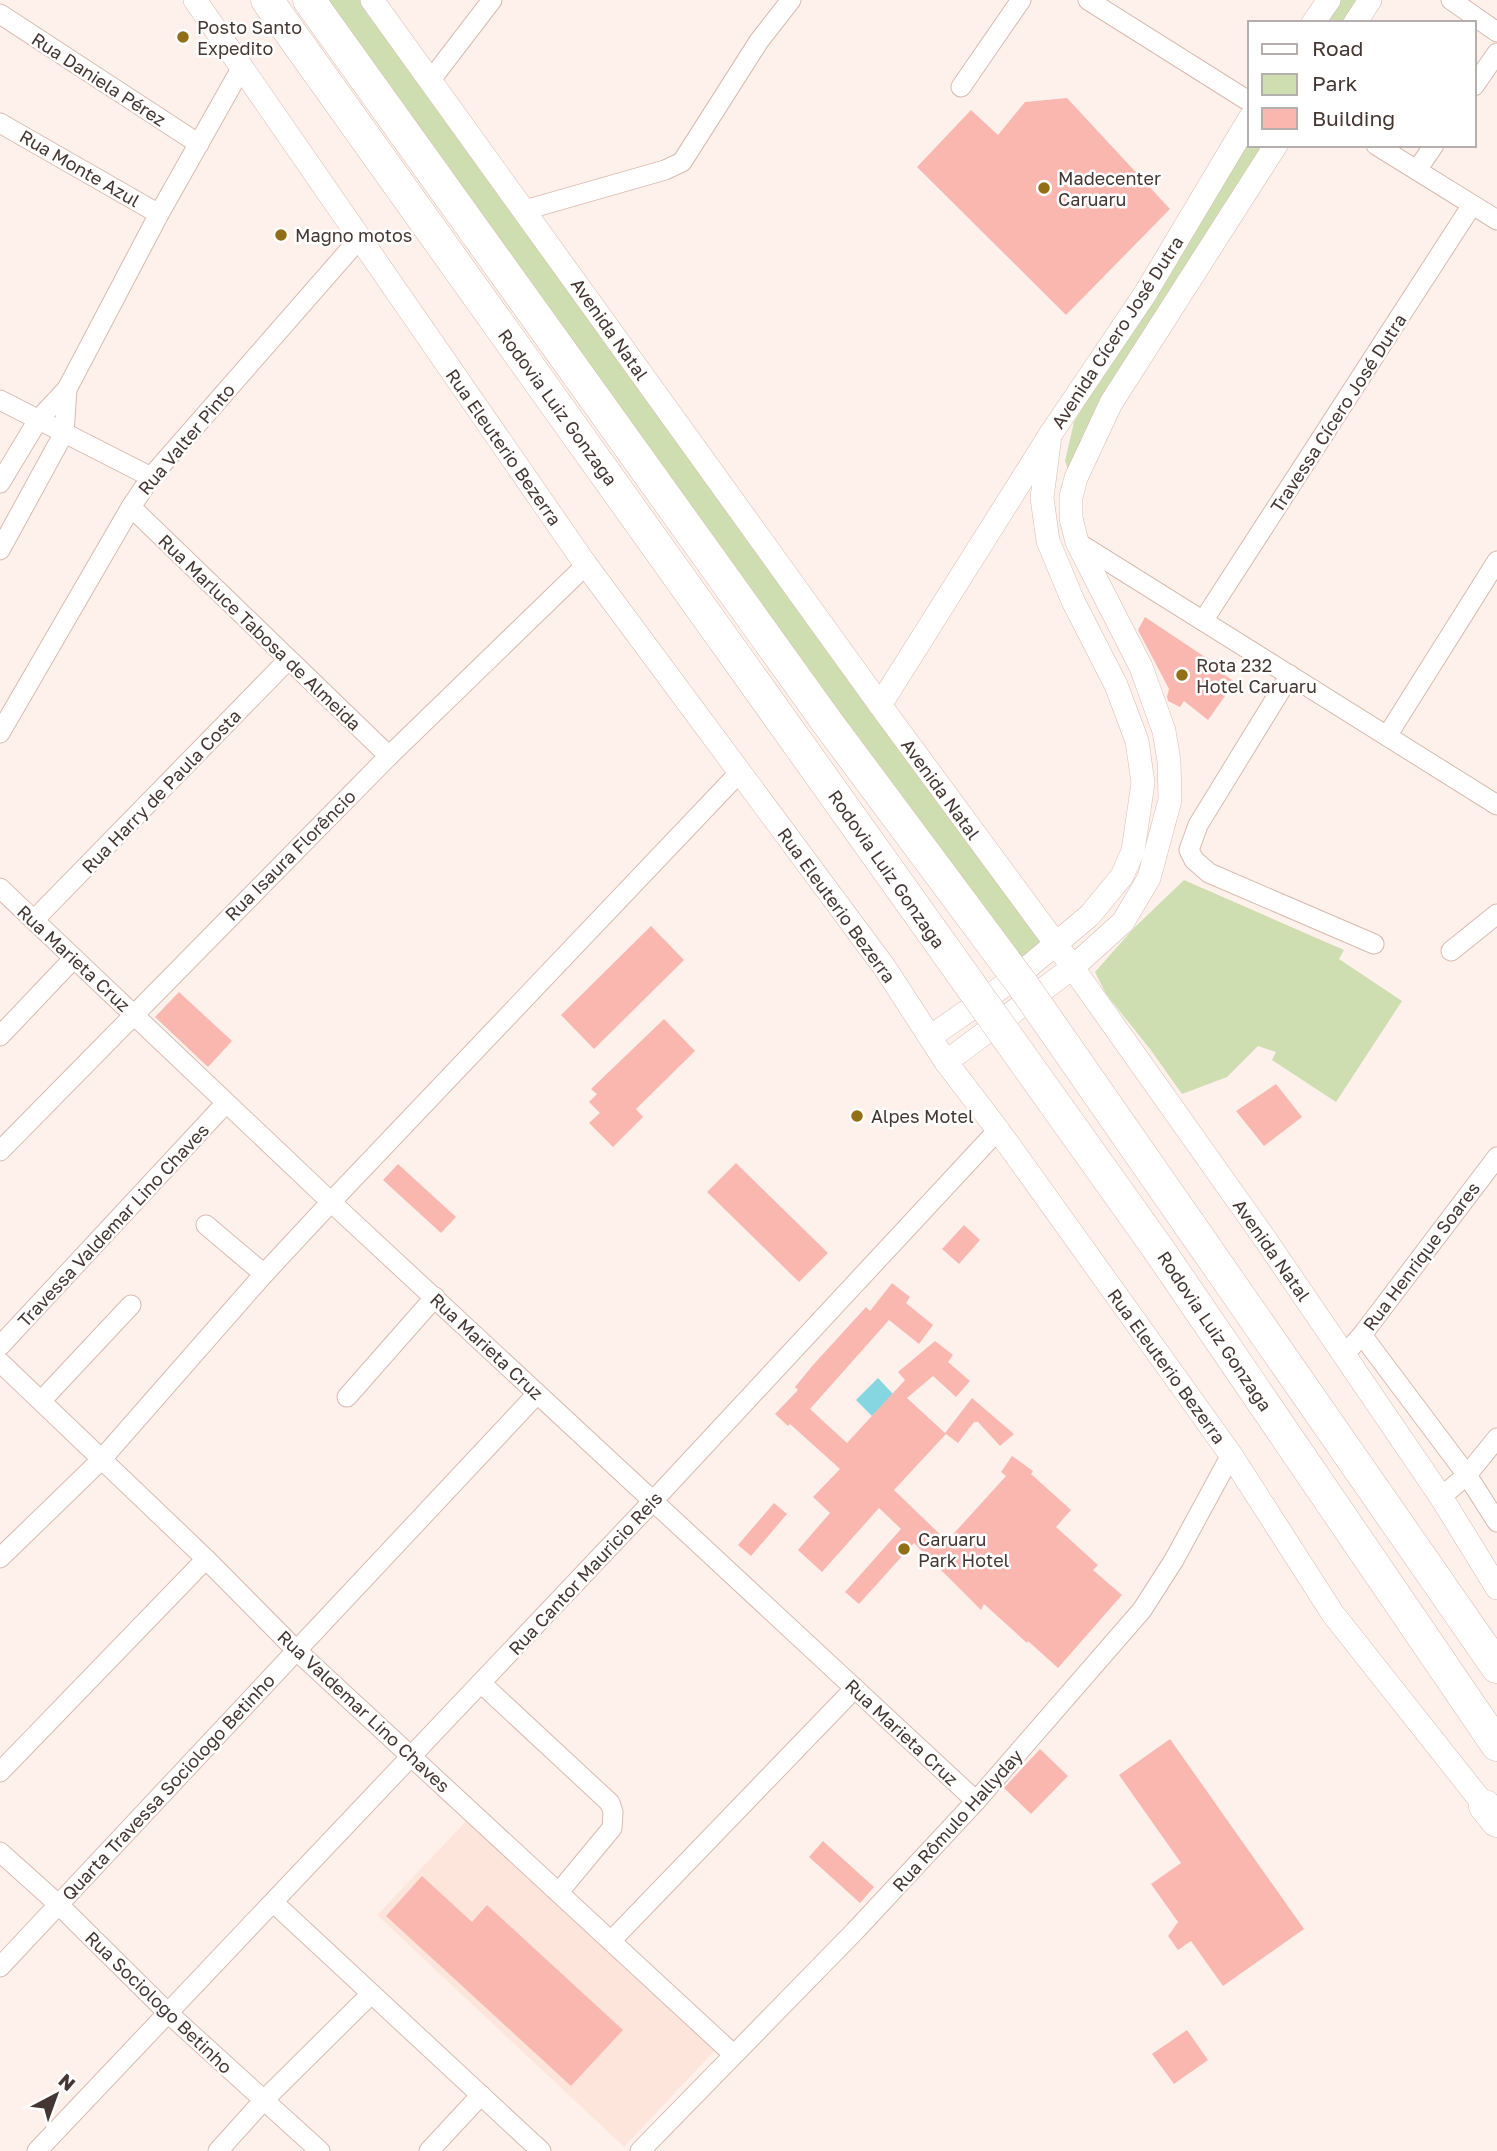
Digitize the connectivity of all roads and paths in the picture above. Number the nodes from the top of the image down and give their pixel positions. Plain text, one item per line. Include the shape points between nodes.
1 (195, 0) edge
2 (267, 0) edge
3 (309, 0) edge
4 (372, 0) edge
5 (492, 0) edge
6 (791, 0) edge
7 (1021, 0) edge
8 (1088, 0) edge
9 (1329, 0) edge
10 (1370, 0) edge
11 (1451, 0) edge
12 (0, 14) edge
13 (1314, 21) edge
14 (1356, 21) edge
15 (1497, 32) edge
16 (1497, 53) edge
17 (242, 67) junction
18 (430, 81) junction
19 (1476, 83) edge
20 (961, 88) dead end
21 (1248, 101) edge
22 (1248, 121) edge
23 (0, 123) edge
24 (199, 144) junction
25 (1275, 147) edge
26 (1379, 147) edge
27 (1433, 147) edge
28 (1417, 170) junction
29 (1472, 205) junction
30 (525, 209) junction
31 (1196, 210) junction
32 (159, 214) junction
33 (1497, 220) edge
34 (1224, 227) junction
35 (359, 239) junction
36 (67, 389) junction
37 (0, 400) edge
38 (38, 420) junction
39 (64, 433) junction
40 (1050, 435) junction
41 (150, 477) junction
42 (0, 483) edge
43 (131, 507) junction
44 (1076, 542) junction
45 (0, 550) edge
46 (1497, 561) edge
47 (586, 565) junction
48 (1203, 621) junction
49 (288, 660) junction
50 (1290, 675) junction
51 (880, 705) junction
52 (0, 733) edge
53 (1387, 736) junction
54 (388, 756) junction
55 (739, 773) junction
56 (1497, 805) edge
57 (0, 888) edge
58 (1497, 914) edge
59 (34, 920) junction
60 (1056, 944) junction
61 (1374, 944) dead end
62 (1451, 951) dead end
63 (74, 958) junction
64 (1072, 968) junction
65 (133, 1014) junction
66 (0, 1035) edge
67 (930, 1037) junction
68 (946, 1062) junction
69 (226, 1103) junction
70 (998, 1130) junction
71 (0, 1151) edge
72 (1497, 1157) edge
73 (331, 1202) junction
74 (206, 1225) dead end
75 (264, 1274) junction
76 (435, 1297) junction
77 (131, 1305) dead end
78 (1362, 1335) junction
79 (0, 1346) edge
80 (1344, 1354) junction
81 (0, 1362) edge
82 (537, 1394) junction
83 (347, 1397) dead end
84 (42, 1400) junction
85 (1497, 1438) edge
86 (1231, 1455) junction
87 (101, 1460) junction
88 (1467, 1475) junction
89 (1441, 1497) junction
90 (653, 1501) junction
91 (1497, 1522) edge
92 (0, 1558) edge
93 (206, 1559) junction
94 (1497, 1588) edge
95 (296, 1650) junction
96 (1497, 1667) edge
97 (481, 1683) junction
98 (855, 1688) junction
99 (1497, 1745) edge
100 (412, 1756) junction
101 (0, 1772) edge
102 (976, 1801) junction
103 (1491, 1813) edge
104 (0, 1852) edge
105 (559, 1892) junction
106 (274, 1903) junction
107 (58, 1904) junction
108 (611, 1941) junction
109 (0, 1967) edge
110 (371, 1994) junction
111 (168, 2013) junction
112 (733, 2054) junction
113 (481, 2095) junction
114 (263, 2101) junction
115 (37, 2151) edge
116 (218, 2151) edge
117 (320, 2151) edge
118 (429, 2151) edge
119 (541, 2151) edge
120 (640, 2151) edge

1 - 17 street, Rua Eleuterio Bezerra
2 - 99 highway, Rodovia Luiz Gonzaga, bridge via 1159,1250
3 - 96 highway, Rodovia Luiz Gonzaga, bridge via 827,722 1022,984
4 - 18 street, Avenida Natal
5 - 18 street
6 - 30 street via 759,41 682,162
7 - 20 street
8 - 21 street
9 - 13 street
10 - 14 street
11 - 15 street
12 - 24 street, Rua Daniela Pérez
16 - 19 street
17 - 24 street
17 - 35 street, Rua Eleuterio Bezerra
18 - 30 street, Avenida Natal
22 - 31 street, Avenida Cícero José Dutra
23 - 32 street, Rua Monte Azul
24 - 32 street
25 - 34 street, Avenida Cícero José Dutra
26 - 28 street
27 - 28 street
28 - 29 street
29 - 33 street
29 - 48 street, Travessa Cícero José Dutra
30 - 51 street, Avenida Natal
31 - 34 street
31 - 40 street, Avenida Cícero José Dutra
32 - 36 street
34 - 44 street, Avenida Cícero José Dutra via 1111,403 1071,497
35 - 41 street, Rua Valter Pinto
35 - 47 street, Rua Eleuterio Bezerra
36 - 38 street
36 - 39 street
37 - 38 street
38 - 39 street
38 - 42 street
39 - 41 street
39 - 45 street
40 - 51 street
40 - 60 street, Avenida Cícero José Dutra via 1042,498 1048,541 1116,685 1137,741 1143,783 1133,851 1122,876 1090,915
41 - 43 street, Rua Valter Pinto
43 - 49 street, Rua Marluce Tabosa de Almeida
43 - 52 street, Rua Valter Pinto
44 - 48 street
44 - 64 street, Avenida Cícero José Dutra via 1140,667 1164,731 1170,800 1149,878 1123,922
46 - 53 street
47 - 54 street, Rua Isaura Florêncio
47 - 55 street, Rua Eleuterio Bezerra
48 - 50 street
49 - 54 street, Rua Marluce Tabosa de Almeida
49 - 59 street, Rua Harry de Paula Costa
50 - 53 street
50 - 61 street via 1198,825 1189,850 1209,873
51 - 60 street, Avenida Natal
53 - 56 street
54 - 65 street, Rua Isaura Florêncio
55 - 67 street, Rua Eleuterio Bezerra via 886,968
55 - 73 street
57 - 59 street, Rua Marieta Cruz
58 - 62 street
59 - 63 street, Rua Marieta Cruz
60 - 64 street, Avenida Natal
60 - 67 street, Avenida Cícero José Dutra
63 - 65 street, Rua Marieta Cruz
63 - 66 street
64 - 68 street, Avenida Cícero José Dutra
64 - 80 street, Avenida Natal
65 - 69 street, Rua Marieta Cruz
65 - 71 street, Rua Isaura Florêncio
67 - 68 street, Rua Eleuterio Bezerra
68 - 70 street, Rua Eleuterio Bezerra
69 - 73 street, Rua Marieta Cruz
69 - 79 street, Travessa Valdemar Lino Chaves
70 - 86 street, Rua Eleuterio Bezerra
70 - 90 street, Rua Cantor Mauricio Reis
72 - 78 street, Rua Henrique Soares
73 - 75 street
73 - 76 street, Rua Marieta Cruz
74 - 75 street
75 - 87 street
76 - 82 street, Rua Marieta Cruz
76 - 83 street
77 - 84 street
78 - 80 street, Rua Henrique Soares
78 - 88 street
80 - 89 street, Avenida Natal
81 - 84 street, Rua Valdemar Lino Chaves
82 - 90 street, Rua Marieta Cruz
82 - 95 street, Quarta Travessa Sociologo Betinho
84 - 87 street, Rua Valdemar Lino Chaves
85 - 88 street
86 - 102 street, Rua Rômulo Hallyday via 1142,1609
86 - 103 street, Rua Eleuterio Bezerra via 1334,1614
87 - 92 street
87 - 93 street, Rua Valdemar Lino Chaves
88 - 89 street
88 - 91 street
89 - 94 street, Avenida Natal
90 - 97 street, Rua Cantor Mauricio Reis
90 - 98 street, Rua Marieta Cruz
93 - 95 street, Rua Valdemar Lino Chaves
93 - 101 street
95 - 100 street, Rua Valdemar Lino Chaves
95 - 107 street, Quarta Travessa Sociologo Betinho
97 - 100 street, Rua Cantor Mauricio Reis
97 - 105 street via 610,1803 612,1828
98 - 102 street, Rua Marieta Cruz
98 - 108 street
100 - 105 street, Rua Valdemar Lino Chaves
100 - 106 street, Rua Cantor Mauricio Reis
102 - 112 street, Rua Rômulo Hallyday
104 - 107 street, Rua Sociologo Betinho
105 - 108 street, Rua Valdemar Lino Chaves
106 - 110 street
106 - 111 street, Rua Cantor Mauricio Reis
107 - 109 street, Quarta Travessa Sociologo Betinho
107 - 111 street, Rua Sociologo Betinho
108 - 112 street, Rua Valdemar Lino Chaves
110 - 113 street
110 - 114 street
111 - 114 street, Rua Sociologo Betinho
111 - 115 street, Rua Cantor Mauricio Reis
112 - 120 street, Rua Rômulo Hallyday
113 - 118 street
113 - 119 street
114 - 116 street
114 - 117 street, Rua Sociologo Betinho

